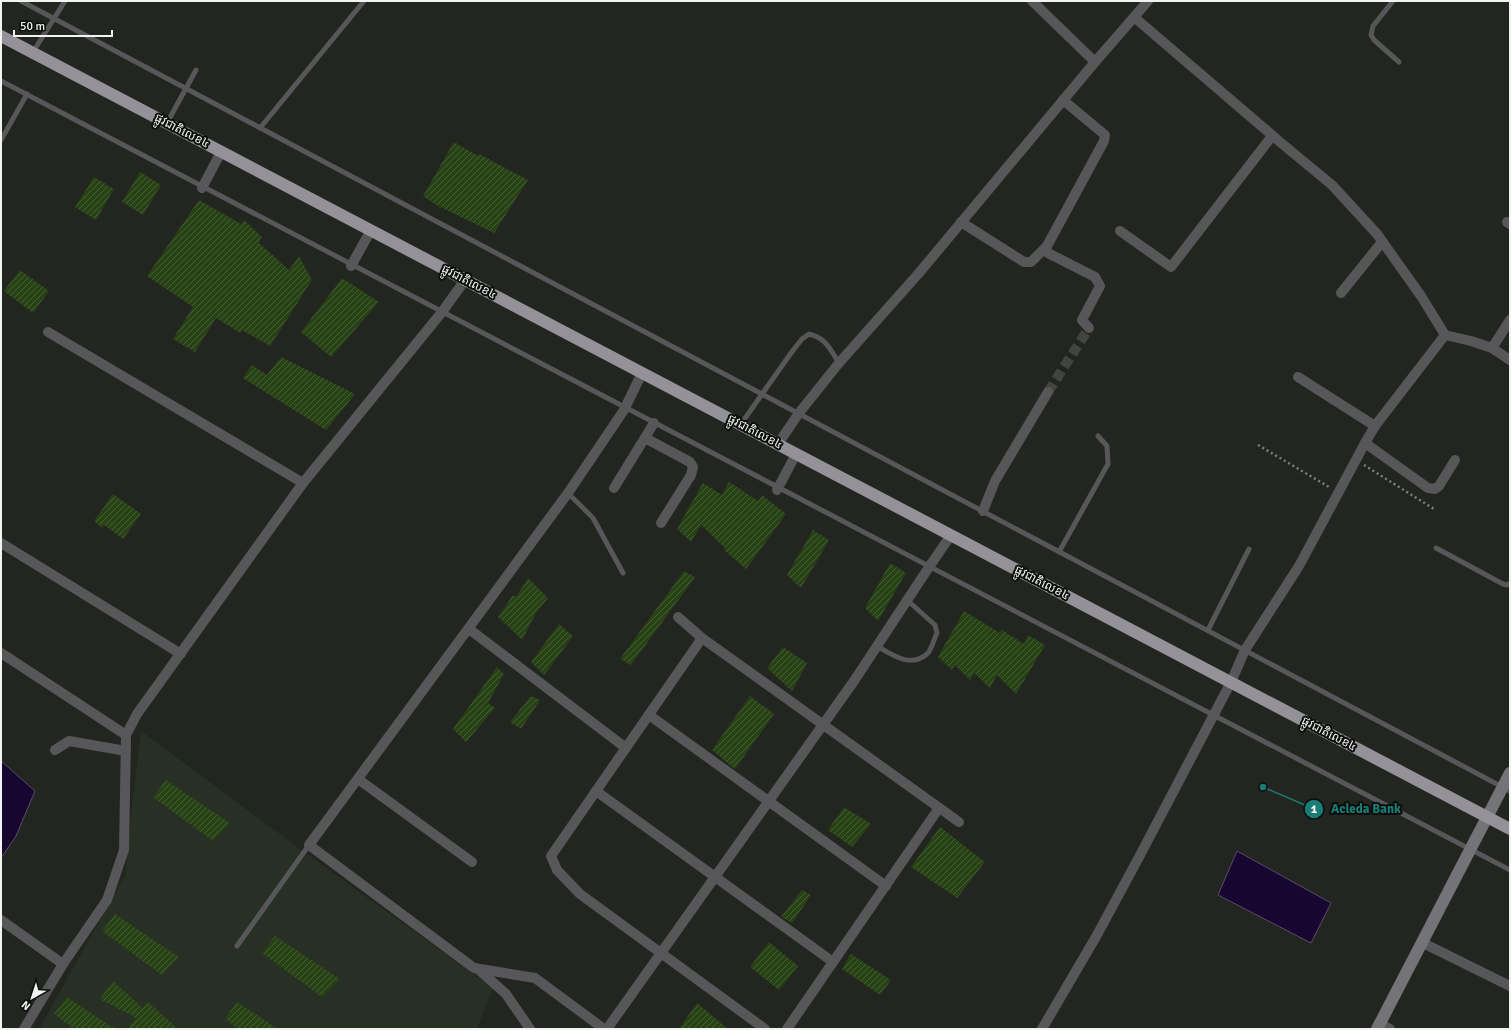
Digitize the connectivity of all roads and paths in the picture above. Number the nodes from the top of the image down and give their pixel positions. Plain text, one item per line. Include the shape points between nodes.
1 (21, 1) edge
2 (65, 1) edge
3 (364, 1) edge
4 (1032, 1) edge
5 (1148, 1) edge
6 (1393, 1) edge
7 (1134, 17) junction
8 (54, 18) junction
9 (1, 36) edge
10 (33, 53) junction
11 (1095, 62) junction
12 (1399, 62) dead end
13 (196, 70) dead end
14 (1, 81) edge
15 (186, 88) junction
16 (27, 94) junction
17 (1063, 100) junction
18 (167, 123) junction
19 (260, 128) junction
20 (1272, 136) junction
21 (1, 140) edge
22 (221, 152) junction
23 (203, 187) junction
24 (961, 222) junction
25 (371, 230) junction
26 (1120, 231) dead end
27 (1382, 242) junction
28 (1046, 246) junction
29 (351, 265) junction
30 (465, 280) junction
31 (1341, 294) dead end
32 (442, 312) junction
33 (1510, 320) edge
34 (1089, 328) tunnel mouth
35 (48, 332) dead end
36 (1445, 335) junction
37 (1492, 348) junction
38 (1510, 360) edge
39 (839, 363) junction
40 (642, 373) junction
41 (1298, 377) dead end
42 (1048, 392) tunnel mouth
43 (762, 394) junction
44 (625, 408) junction
45 (799, 413) junction
46 (654, 423) junction
47 (740, 424) junction
48 (1375, 426) junction
49 (1098, 436) dead end
50 (645, 438) junction
51 (1365, 443) junction
52 (778, 444) junction
53 (1258, 445) dead end
54 (796, 454) junction
55 (1355, 460) junction
56 (1455, 460) dead end
57 (303, 483) junction
58 (614, 488) dead end
59 (777, 489) junction
60 (1338, 492) junction
61 (568, 493) junction
62 (1434, 509) dead end
63 (983, 511) junction
64 (661, 523) dead end
65 (951, 535) junction
66 (1, 543) edge
67 (1436, 548) dead end
68 (1249, 549) dead end
69 (1059, 552) junction
70 (928, 566) junction
71 (623, 573) dead end
72 (1510, 583) edge
73 (907, 600) junction
74 (678, 617) dead end
75 (469, 629) junction
76 (1208, 630) junction
77 (702, 638) junction
78 (877, 646) junction
79 (1245, 650) junction
80 (1, 653) edge
81 (181, 654) junction
82 (1231, 682) junction
83 (649, 715) junction
84 (1213, 716) junction
85 (823, 725) junction
86 (126, 735) junction
87 (626, 748) junction
88 (55, 750) dead end
89 (126, 751) junction
90 (1510, 773) edge
91 (358, 779) junction
92 (1506, 789) edge
93 (596, 790) junction
94 (769, 801) junction
95 (939, 808) junction
96 (1488, 817) junction
97 (959, 822) dead end
98 (1510, 829) edge
99 (309, 845) junction
100 (1471, 850) junction
101 (472, 862) dead end
102 (1510, 870) edge
103 (716, 877) junction
104 (886, 886) junction
105 (1, 920) edge
106 (1423, 943) junction
107 (237, 946) dead end
108 (661, 953) junction
109 (833, 962) junction
110 (63, 964) junction
111 (478, 969) junction
112 (1510, 986) edge
113 (1382, 1027) edge
114 (24, 1029) edge
115 (530, 1029) edge
116 (606, 1029) edge
117 (765, 1029) edge
118 (787, 1029) edge
119 (1042, 1029) edge

1 - 8 lane
2 - 8 lane
3 - 19 lane
4 - 11 street
5 - 7 street
6 - 12 lane via 1373,26 1370,35
7 - 11 street
7 - 20 street
8 - 10 lane
8 - 15 lane
9 - 10 highway, ផ្លូវជាតិលេខ៤
10 - 18 highway, ផ្លូវជាតិលេខ៤
11 - 17 street
13 - 15 lane
14 - 16 lane
15 - 18 lane
15 - 19 lane
16 - 21 lane
16 - 23 lane
17 - 24 street
17 - 28 street via 1105,135
18 - 22 highway, ផ្លូវជាតិលេខ៤
19 - 43 lane
20 - 26 street via 1171,267
20 - 27 street via 1332,185
22 - 23 street
22 - 25 highway, ផ្លូវជាតិលេខ៤
23 - 29 lane
24 - 28 street via 1024,262 1031,262
24 - 39 street
25 - 29 street
25 - 30 highway, ផ្លូវជាតិលេខ៤
27 - 31 street
27 - 36 street via 1421,296
28 - 34 street via 1048,253 1095,277 1100,286 1082,320
29 - 32 lane
30 - 32 street
30 - 40 highway, ផ្លូវជាតិលេខ៤
32 - 44 lane
32 - 57 street
33 - 37 street
35 - 57 street
36 - 37 street
36 - 48 street
37 - 38 street
39 - 43 lane via 826,343 818,336 809,334 791,353
39 - 45 street
40 - 44 street
40 - 47 highway, ផ្លូវជាតិលេខ៤
41 - 48 street
42 - 63 street via 995,481
43 - 45 lane
43 - 47 lane
44 - 46 lane
44 - 61 street
45 - 52 street
45 - 63 lane
46 - 50 street
46 - 59 lane
47 - 52 highway, ផ្លូវជាតិលេខ៤
48 - 51 street
49 - 69 lane via 1107,446 1108,464
50 - 58 street
50 - 64 street via 690,462 693,467 692,475
51 - 55 street
51 - 56 street via 1428,488 1435,489 1440,486
52 - 54 highway, ផ្លូវជាតិលេខ៤
53 - 60 path
54 - 59 street
54 - 65 highway, ផ្លូវជាតិលេខ៤
55 - 60 street
55 - 62 path
57 - 81 street
59 - 70 lane
60 - 79 street via 1299,566
61 - 71 lane via 593,518
61 - 75 street
63 - 69 lane
65 - 70 street
65 - 82 highway, ផ្លូវជាតិលេខ៤
66 - 81 street
67 - 72 lane via 1503,584
68 - 76 lane
69 - 76 lane
70 - 73 street
70 - 84 lane
73 - 78 street
73 - 78 lane via 935,625 937,633 928,652 917,660 900,659
74 - 77 street
75 - 87 street
75 - 91 street
76 - 79 lane
77 - 83 street
77 - 85 street
78 - 85 street
79 - 82 street
79 - 92 lane
80 - 86 street
81 - 86 street via 137,714
82 - 84 street
82 - 96 highway, ផ្លូវជាតិលេខ៤
83 - 87 street
83 - 94 street
84 - 100 lane
84 - 119 street via 1097,935
85 - 94 street
85 - 95 street
86 - 89 street
87 - 93 street
88 - 89 street via 69,742
89 - 110 street via 124,850 107,900
90 - 92 main road
91 - 99 street
91 - 101 street
92 - 96 main road
93 - 103 street
93 - 108 street via 551,856 553,863 580,894
94 - 103 street
94 - 104 street
95 - 97 street
95 - 104 street
96 - 98 highway, ផ្លូវជាតិលេខ៤
96 - 100 main road
99 - 107 lane
99 - 111 street
100 - 102 lane
100 - 106 main road
103 - 108 street
103 - 109 street
104 - 109 street
105 - 110 street
106 - 112 street
106 - 113 main road
108 - 116 street
108 - 117 street
109 - 118 street
110 - 114 street
111 - 115 street via 506,994
111 - 116 street via 535,978

